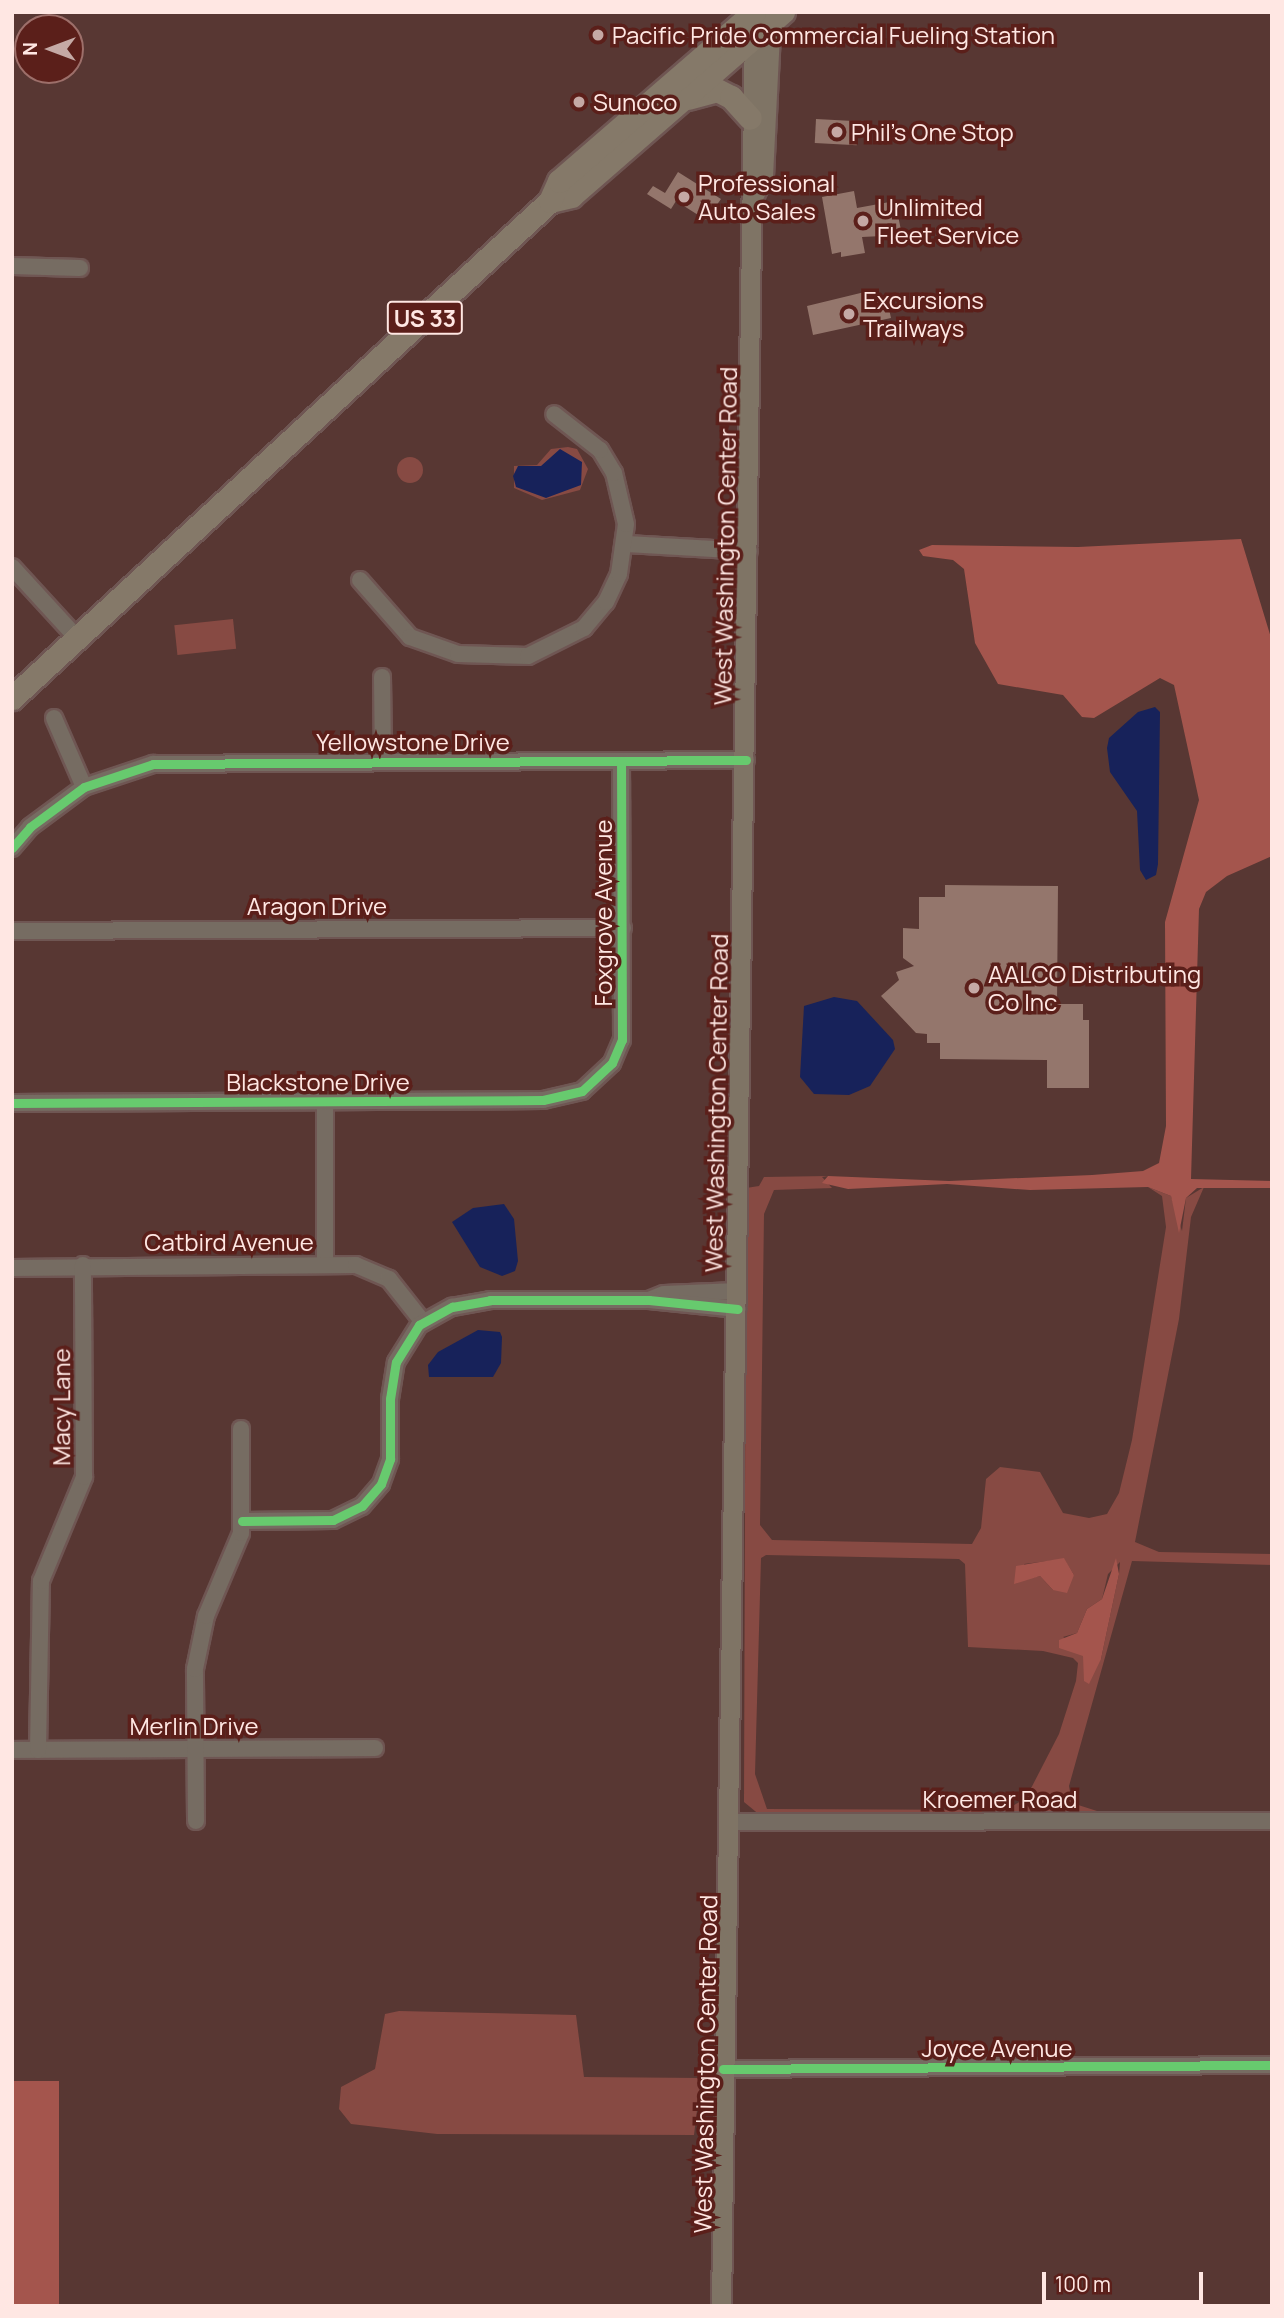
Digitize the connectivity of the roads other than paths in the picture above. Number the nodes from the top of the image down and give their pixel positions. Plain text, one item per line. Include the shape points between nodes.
1 (767, 14) edge
2 (753, 39) junction
3 (675, 103) junction
4 (750, 118) junction
5 (754, 195) junction
6 (550, 201) junction
7 (12, 266) edge
8 (80, 268) dead end
9 (554, 414) dead end
10 (625, 544) junction
11 (749, 551) junction
12 (12, 567) edge
13 (360, 580) dead end
14 (79, 639) junction
15 (382, 677) dead end
16 (12, 698) edge
17 (54, 718) dead end
18 (746, 760) junction
19 (621, 761) junction
20 (383, 762) junction
21 (84, 787) junction
22 (12, 848) edge
23 (623, 928) junction
24 (12, 931) edge
25 (612, 1063) joint
26 (325, 1101) junction
27 (12, 1103) edge
28 (325, 1264) junction
29 (83, 1265) junction
30 (12, 1268) edge
31 (738, 1300) junction
32 (423, 1322) junction
33 (241, 1429) dead end
34 (242, 1521) junction
35 (375, 1748) dead end
36 (195, 1749) junction
37 (12, 1750) edge
38 (37, 1750) junction
39 (196, 1821) dead end
40 (1272, 1821) edge
41 (727, 1822) junction
42 (1272, 2066) edge
43 (723, 2069) junction
44 (722, 2306) edge

1 - 2 highway, US 33
1 - 5 main road, West Washington Center Road via 763,176
1 - 6 highway, US 33 via 559,181
2 - 3 highway, US 33
2 - 4 main road, West Washington Center Road
3 - 4 highway via 717,90 731,97
3 - 6 highway, US 33 via 571,196
4 - 5 main road, West Washington Center Road via 749,184
5 - 11 main road, West Washington Center Road
6 - 14 highway, US 33
7 - 8 street
9 - 10 street via 600,450 614,473
10 - 11 street
10 - 13 street via 611,593 584,628 528,656 480,658 410,636
11 - 18 main road, West Washington Center Road
12 - 14 street
14 - 16 highway, US 33
15 - 20 street
17 - 21 street
18 - 19 street, Yellowstone Drive
18 - 31 main road, West Washington Center Road
19 - 20 street, Yellowstone Drive
19 - 23 street, Foxgrove Avenue
20 - 21 street, Yellowstone Drive via 153,764
21 - 22 street, Yellowstone Drive via 30,827
23 - 24 street, Aragon Drive
23 - 25 street, Foxgrove Avenue via 622,1040
25 - 26 street, Blackstone Drive via 582,1091 557,1099
26 - 27 street, Blackstone Drive
26 - 28 street
28 - 29 street, Catbird Avenue
28 - 32 street, Catbird Avenue via 356,1265 379,1274
29 - 30 street, Catbird Avenue
29 - 38 street, Macy Lane via 84,1477 41,1581
31 - 32 street via 477,1301
31 - 41 main road, West Washington Center Road
32 - 34 street via 396,1362 390,1399 390,1459 374,1494 354,1512 333,1520
33 - 34 street
34 - 36 street via 198,1653
35 - 36 street, Merlin Drive
36 - 38 street, Merlin Drive
36 - 39 street
37 - 38 street, Merlin Drive
40 - 41 street, Kroemer Road
41 - 43 main road, West Washington Center Road
42 - 43 street, Joyce Avenue
43 - 44 main road, West Washington Center Road

